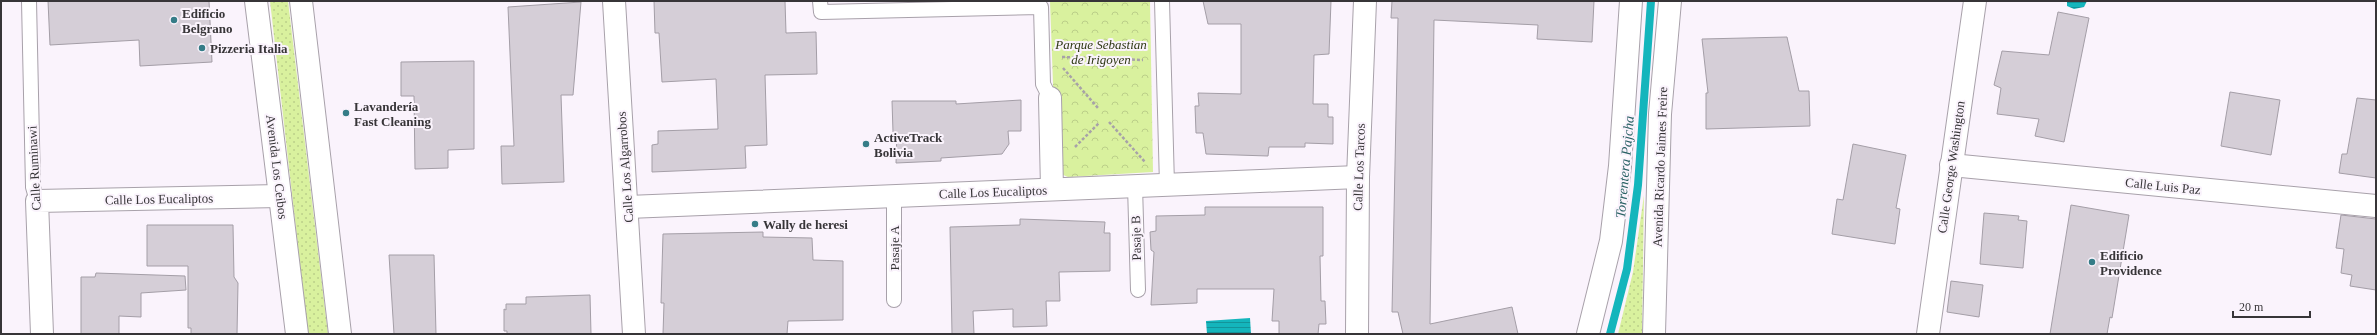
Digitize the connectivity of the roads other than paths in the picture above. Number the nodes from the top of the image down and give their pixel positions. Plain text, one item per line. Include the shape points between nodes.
1 (29, 1) edge
2 (256, 1) edge
3 (301, 1) edge
4 (614, 1) edge
5 (820, 1) edge
6 (1162, 1) edge
7 (1365, 1) edge
8 (1631, 1) edge
9 (1670, 1) edge
10 (1975, 1) edge
11 (1050, 98) joint
12 (1951, 165) junction
13 (1358, 176) junction
14 (1167, 185) junction
15 (1135, 186) junction
16 (1052, 189) junction
17 (280, 196) junction
18 (894, 196) junction
19 (37, 201) junction
20 (2376, 206) edge
21 (628, 207) junction
22 (1138, 290) dead end
23 (894, 300) dead end
24 (42, 334) edge
25 (297, 334) edge
26 (340, 334) edge
27 (634, 334) edge
28 (1357, 334) edge
29 (1588, 334) edge
30 (1654, 334) edge
31 (1928, 334) edge

1 - 19 lane, Calle Ruminawi via 33,187
2 - 17 street, Avenida Los Ceibos
3 - 26 street
4 - 21 street, Calle Los Algarrobos
5 - 11 lane via 821,12 1041,7 1043,84
6 - 14 lane
7 - 13 street, Calle Los Tarcos
8 - 29 street via 1620,166 1611,241
9 - 30 street, Avenida Ricardo Jaimes Freire via 1660,114
10 - 12 street, Calle George Washington
11 - 16 street
12 - 20 street, Calle Luis Paz
12 - 31 street, Calle George Washington
13 - 14 street, Calle Los Eucaliptos
13 - 28 street, Calle Los Tarcos
14 - 15 street, Calle Los Eucaliptos
15 - 16 street, Calle Los Eucaliptos
15 - 22 lane, Pasaje B
16 - 18 street, Calle Los Eucaliptos
17 - 19 street, Calle Los Eucaliptos
17 - 25 street, Avenida Los Ceibos
18 - 21 street, Calle Los Eucaliptos
18 - 23 lane, Pasaje A
19 - 24 street, Calle Ruminawi
21 - 27 street, Calle Los Algarrobos

